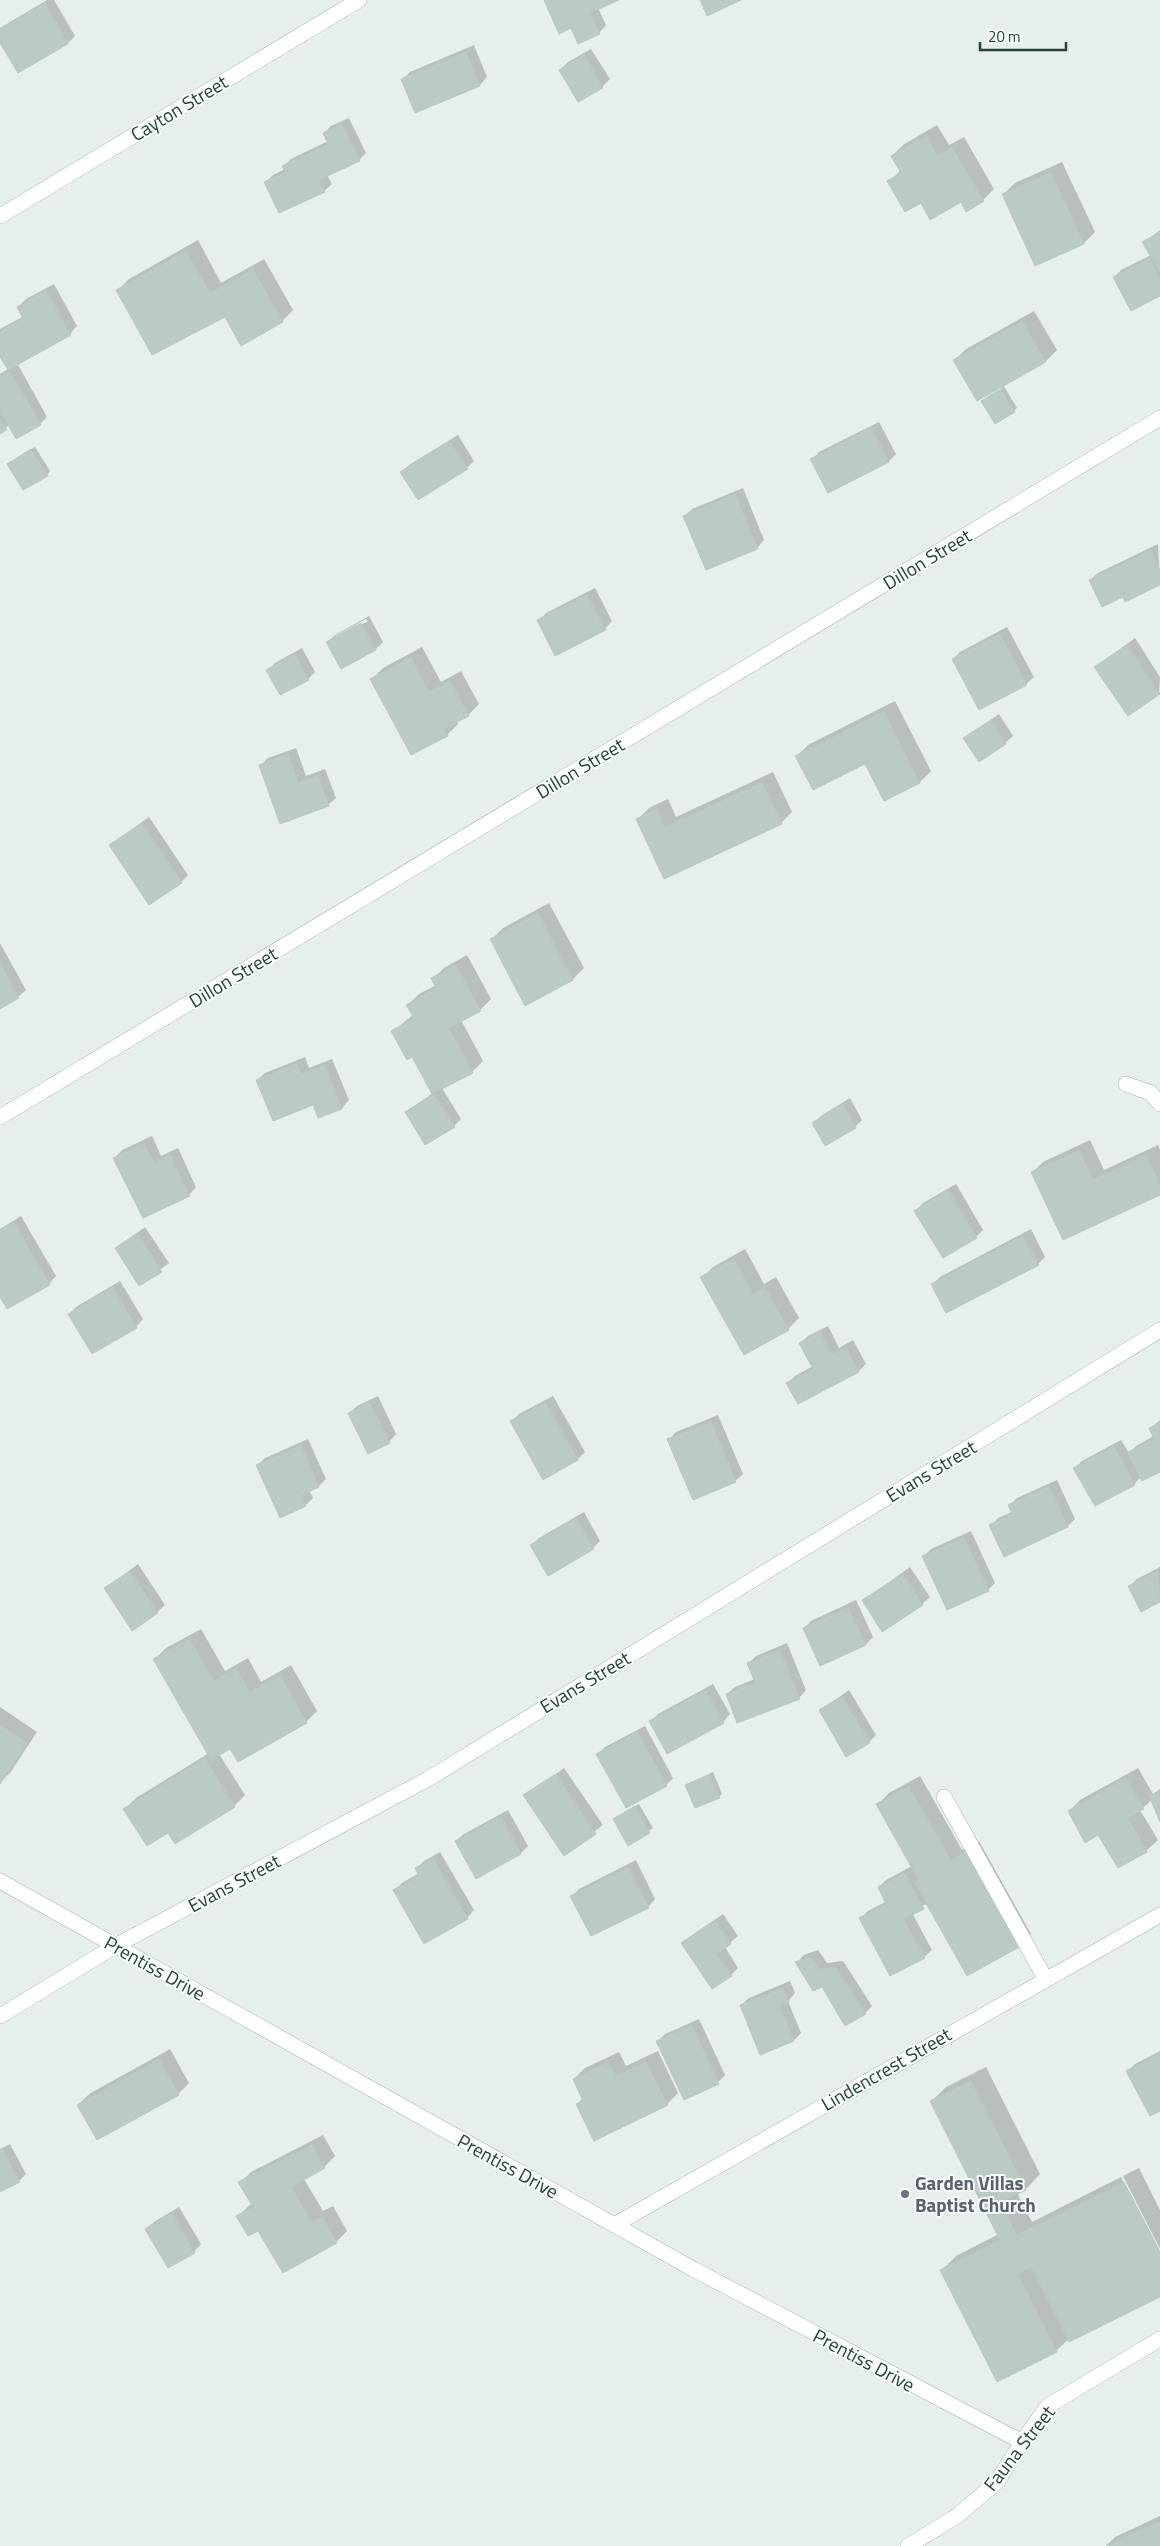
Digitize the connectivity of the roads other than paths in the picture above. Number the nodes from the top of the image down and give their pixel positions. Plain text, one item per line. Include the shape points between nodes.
1 (359, 0) edge
2 (0, 216) edge
3 (1160, 418) edge
4 (1126, 1084) dead end
5 (1160, 1104) edge
6 (0, 1117) edge
7 (1160, 1330) edge
8 (944, 1797) dead end
9 (0, 1881) edge
10 (1160, 1915) edge
11 (115, 1946) junction
12 (1045, 1978) junction
13 (0, 2016) edge
14 (614, 2225) junction
15 (1160, 2339) edge
16 (1022, 2442) junction
17 (908, 2546) edge

1 - 2 street, Cayton Street
3 - 6 street, Dillon Street
4 - 5 street via 1151,1092
7 - 11 street, Evans Street via 428,1779
8 - 12 street
9 - 11 street, Prentiss Drive
10 - 12 street, Lindencrest Street
11 - 13 street, Evans Street
11 - 14 street, Prentiss Drive
12 - 14 street, Lindencrest Street
14 - 16 street, Prentiss Drive
15 - 16 street, Fauna Street via 1048,2406
16 - 17 street, Fauna Street via 998,2482 957,2516

